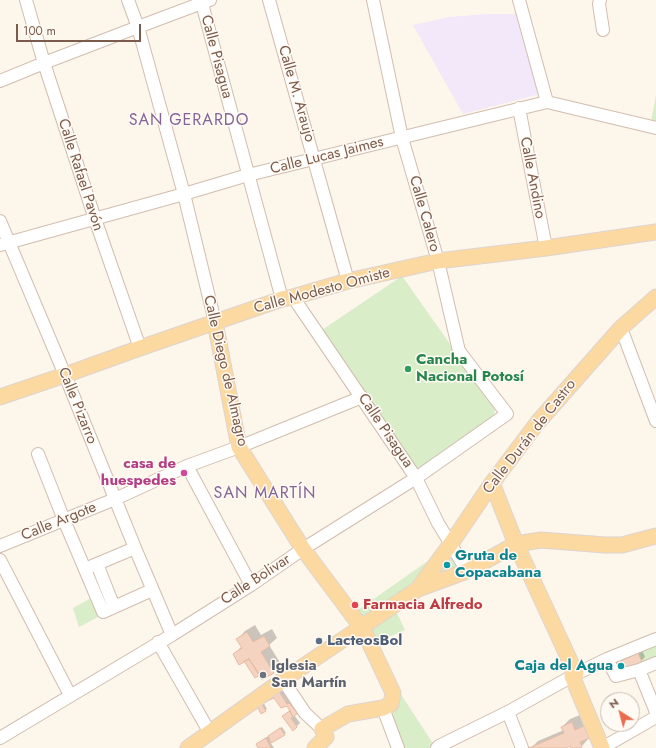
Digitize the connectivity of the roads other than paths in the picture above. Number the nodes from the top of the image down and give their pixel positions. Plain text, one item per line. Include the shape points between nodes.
1 (128, 0) edge
2 (269, 0) edge
3 (373, 0) edge
4 (519, 0) edge
5 (600, 0) edge
6 (28, 1) edge
7 (204, 1) edge
8 (138, 27) junction
9 (603, 30) dead end
10 (44, 63) junction
11 (0, 81) edge
12 (547, 102) junction
13 (519, 108) junction
14 (656, 128) edge
15 (402, 138) junction
16 (314, 159) junction
17 (248, 176) junction
18 (184, 194) junction
19 (95, 219) junction
20 (0, 221) edge
21 (656, 232) edge
22 (4, 244) edge
23 (546, 248) junction
24 (438, 261) junction
25 (348, 281) junction
26 (656, 297) edge
27 (287, 298) junction
28 (215, 322) junction
29 (621, 328) junction
30 (140, 348) junction
31 (65, 375) junction
32 (0, 397) edge
33 (362, 397) junction
34 (507, 414) joint
35 (656, 421) edge
36 (239, 446) junction
37 (38, 454) dead end
38 (187, 466) junction
39 (416, 478) junction
40 (492, 483) junction
41 (115, 499) junction
42 (64, 520) junction
43 (655, 540) edge
44 (450, 544) junction
45 (516, 544) junction
46 (0, 546) edge
47 (135, 548) junction
48 (303, 549) junction
49 (0, 560) edge
50 (97, 564) junction
51 (84, 569) junction
52 (467, 572) junction
53 (251, 585) junction
54 (418, 589) junction
55 (152, 590) junction
56 (114, 607) junction
57 (362, 627) junction
58 (172, 635) junction
59 (656, 638) edge
60 (158, 642) junction
61 (607, 659) junction
62 (656, 663) edge
63 (639, 670) junction
64 (574, 675) junction
65 (283, 680) junction
66 (70, 695) junction
67 (383, 708) junction
68 (508, 712) junction
69 (656, 712) edge
70 (656, 718) edge
71 (322, 729) junction
72 (210, 733) junction
73 (0, 738) edge
74 (439, 747) edge
75 (188, 748) edge
76 (315, 748) edge
77 (398, 748) edge
78 (522, 748) edge
79 (602, 748) edge

1 - 8 street, Calle Diego de Almagro
2 - 16 street, Calle M. Araujo
3 - 15 street, Calle Calero
4 - 12 street
5 - 9 street
6 - 10 street, Calle Rafael Pavón
7 - 8 street
7 - 17 street, Calle Pisagua
8 - 10 street
8 - 18 street, Calle Diego de Almagro
10 - 11 street
10 - 19 street, Calle Rafael Pavón
12 - 13 street, Calle Lucas Jaimes
12 - 14 street, Calle Lucas Jaimes
13 - 15 street, Calle Lucas Jaimes
13 - 23 street, Calle Andino
15 - 16 street, Calle Lucas Jaimes
15 - 24 street, Calle Calero
16 - 17 street, Calle Lucas Jaimes
16 - 25 street, Calle M. Araujo
17 - 18 street, Calle Lucas Jaimes
17 - 27 street, Calle Pisagua
18 - 19 street, Calle Lucas Jaimes
18 - 28 street, Calle Diego de Almagro
19 - 22 street, Calle Lucas Jaimes
19 - 30 street, Calle Rafael Pavón
20 - 22 street, Calle Pizarro
21 - 23 main road, Calle Modesto Omiste
22 - 31 street, Calle Pizarro
23 - 24 main road, Calle Modesto Omiste
24 - 25 main road, Calle Modesto Omiste
24 - 34 street, Calle Calero via 459,351
25 - 27 main road, Calle Modesto Omiste
26 - 29 main road, Calle Durán de Castro
27 - 28 main road, Calle Modesto Omiste
27 - 33 street, Calle Pisagua
28 - 30 main road, Calle Modesto Omiste
28 - 36 main road, Calle Diego de Almagro
29 - 35 street
29 - 40 main road, Calle Durán de Castro via 538,422
30 - 31 main road, Calle Modesto Omiste
31 - 32 main road, Calle Modesto Omiste
31 - 41 street, Calle Pizarro
33 - 36 street, Calle Argote
33 - 39 street, Calle Pisagua
34 - 39 street, Calle Bolivar
36 - 38 street, Calle Argote
36 - 48 main road, Calle Diego de Almagro
37 - 42 street
38 - 41 street, Calle Argote
38 - 53 street
39 - 44 street, Calle Pisagua
39 - 48 street, Calle Bolivar
40 - 44 main road, Calle Durán de Castro
40 - 45 main road
41 - 42 street, Calle Argote
41 - 47 street, Calle Pizarro
42 - 46 street, Calle Argote
42 - 51 street
43 - 45 main road via 622,545 541,540
44 - 52 street, Calle Pisagua
44 - 54 main road, Calle Durán de Castro
45 - 52 main road
45 - 64 main road
47 - 50 street
47 - 55 street, Calle Pizarro
48 - 53 street, Calle Bolivar
48 - 57 main road, Calle Diego de Almagro
49 - 66 street
50 - 51 street
50 - 56 street
51 - 56 street via 103,612
52 - 54 main road
53 - 58 street, Calle Bolivar
54 - 57 main road
55 - 56 street
55 - 58 street, Calle Pizarro
57 - 65 main road
57 - 67 main road, Calle Diego de Almagro via 393,693 391,704
58 - 60 street, Calle Bolivar
59 - 61 street
60 - 66 street, Calle Bolivar
60 - 72 street
61 - 63 street via 616,676
61 - 64 street
62 - 63 street
63 - 69 street
64 - 68 street
64 - 79 main road
65 - 71 street via 305,713
65 - 72 main road
66 - 73 street, Calle Bolivar
67 - 71 main road via 348,714
67 - 77 street
68 - 74 street
68 - 78 street
70 - 79 street
71 - 76 main road via 326,737
72 - 75 main road

